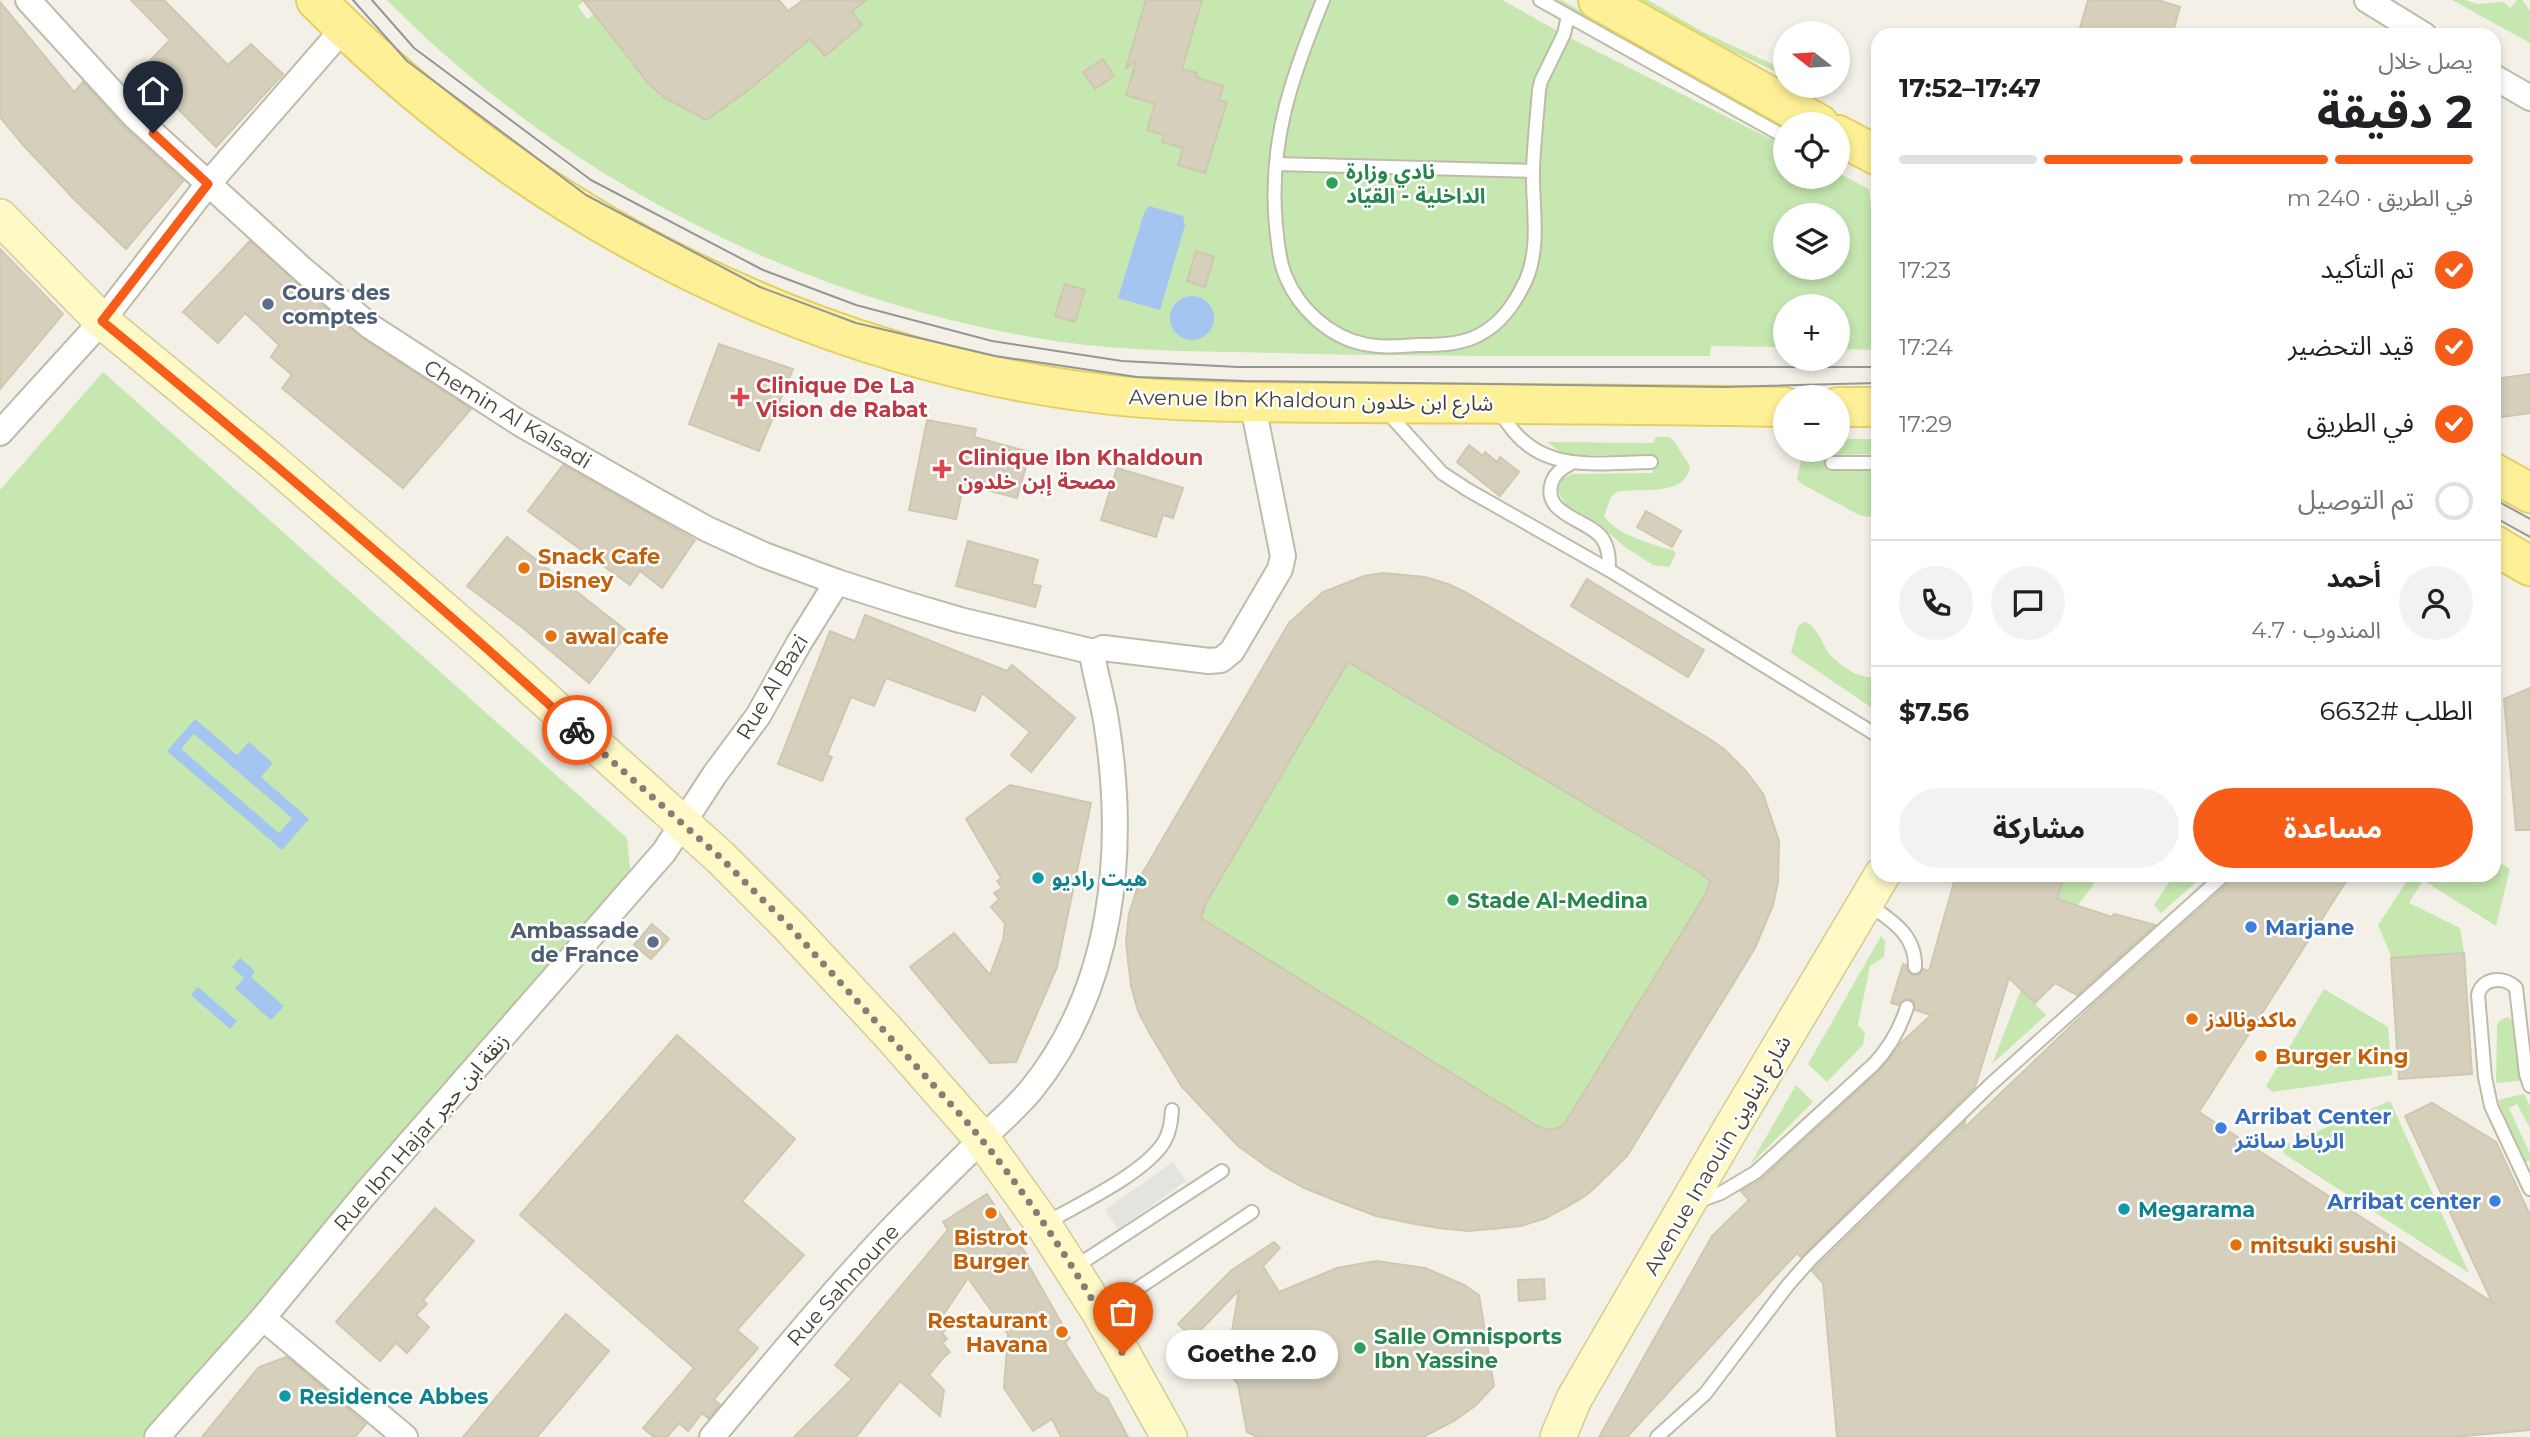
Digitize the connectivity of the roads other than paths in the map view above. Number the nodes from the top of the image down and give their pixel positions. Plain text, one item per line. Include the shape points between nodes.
1 (28, 0) edge
2 (317, 0) edge
3 (1323, 0) edge
4 (1540, 0) edge
5 (2367, 0) edge
6 (1583, 8) edge
7 (344, 27) junction
8 (2413, 28) edge
9 (2501, 82) edge
10 (2530, 98) edge
11 (1787, 112) edge
12 (1773, 129) edge
13 (1276, 164) junction
14 (1533, 171) junction
15 (208, 184) junction
16 (0, 217) edge
17 (102, 321) junction
18 (1252, 401) junction
19 (1379, 403) junction
20 (1496, 404) junction
21 (1773, 407) edge
22 (1850, 407) edge
23 (1871, 407) edge
24 (0, 433) edge
25 (1651, 463) dead end
26 (1832, 463) dead end
27 (1871, 463) edge
28 (1570, 464) junction
29 (2501, 477) edge
30 (2530, 493) edge
31 (2501, 549) edge
32 (2530, 566) edge
33 (1609, 570) junction
34 (837, 582) junction
35 (1094, 652) junction
36 (1871, 732) edge
37 (682, 824) junction
38 (2216, 882) edge
39 (1874, 889) edge
40 (1915, 967) dead end
41 (1907, 1007) dead end
42 (2530, 1086) edge
43 (1172, 1111) dead end
44 (982, 1139) junction
45 (1222, 1171) dead end
46 (2530, 1189) edge
47 (1689, 1203) junction
48 (1252, 1212) dead end
49 (1043, 1224) junction
50 (1072, 1269) junction
51 (1100, 1313) junction
52 (263, 1318) junction
53 (1574, 1399) junction
54 (391, 1432) edge
55 (157, 1437) edge
56 (712, 1437) edge
57 (1169, 1437) edge
58 (1541, 1437) edge
59 (1558, 1437) edge
60 (1657, 1437) edge

1 - 15 street, Chemin Al Kalsadi via 134,116
2 - 7 main road, Avenue Ibn Khaldoun شارع ابن خلدون
3 - 13 lane via 1287,97
4 - 6 lane
5 - 8 street
6 - 11 main road
6 - 12 lane
6 - 14 lane via 1541,81
7 - 15 street
7 - 18 main road, Avenue Ibn Khaldoun شارع ابن خلدون via 443,115 518,172 661,257 732,291 845,335 972,372 1108,394
9 - 10 street
13 - 14 lane
13 - 14 lane via 1279,257 1295,294 1325,326 1362,344 1380,346 1456,343 1477,336 1506,314 1533,257
15 - 17 street
15 - 34 street, Chemin Al Kalsadi via 312,278 404,351 656,502 764,555
16 - 17 street
17 - 24 street
17 - 37 street via 272,460
18 - 19 main road, Avenue Ibn Khaldoun شارع ابن خلدون
18 - 35 street, Chemin Al Kalsadi via 1283,556 1280,569 1232,650 1221,660 1209,662 1102,649
19 - 20 main road, Avenue Ibn Khaldoun شارع ابن خلدون
19 - 33 lane via 1442,472
20 - 21 main road, Avenue Ibn Khaldoun شارع ابن خلدون
20 - 28 lane via 1528,444
22 - 23 main road
25 - 28 lane
26 - 27 lane
28 - 33 lane via 1556,474 1552,497 1558,509 1602,538
29 - 30 main road
31 - 32 main road
33 - 36 lane
34 - 35 street, Chemin Al Kalsadi via 960,620
34 - 37 street, Rue Al Bazi via 758,716
35 - 44 street, Rue Sahnoune via 1107,724 1115,813 1111,901 1098,962 1076,1018 1049,1065 1012,1113
37 - 44 street via 789,926
37 - 52 street, Rue Ibn Hajar زنقة ابن حجر via 652,866 365,1194
38 - 60 lane via 1989,1086 1811,1259 1705,1394
39 - 40 lane via 1903,930 1914,952
39 - 47 street, Avenue Inaouin شارع ايناوين
41 - 47 lane via 1886,1051 1764,1165 1721,1193
42 - 46 lane via 2516,988 2509,982 2490,980 2481,985 2478,995 2488,1094
43 - 49 lane via 1166,1140 1145,1162
44 - 49 street
44 - 56 street, Rue Sahnoune via 888,1233
45 - 50 lane
47 - 53 street, Avenue Inaouin شارع ايناوين
48 - 51 lane
49 - 50 street
50 - 51 street
51 - 57 street
52 - 54 street
52 - 55 street, Rue Ibn Hajar زنقة ابن حجر
53 - 58 street
53 - 59 street, Avenue Inaouin شارع ايناوين

